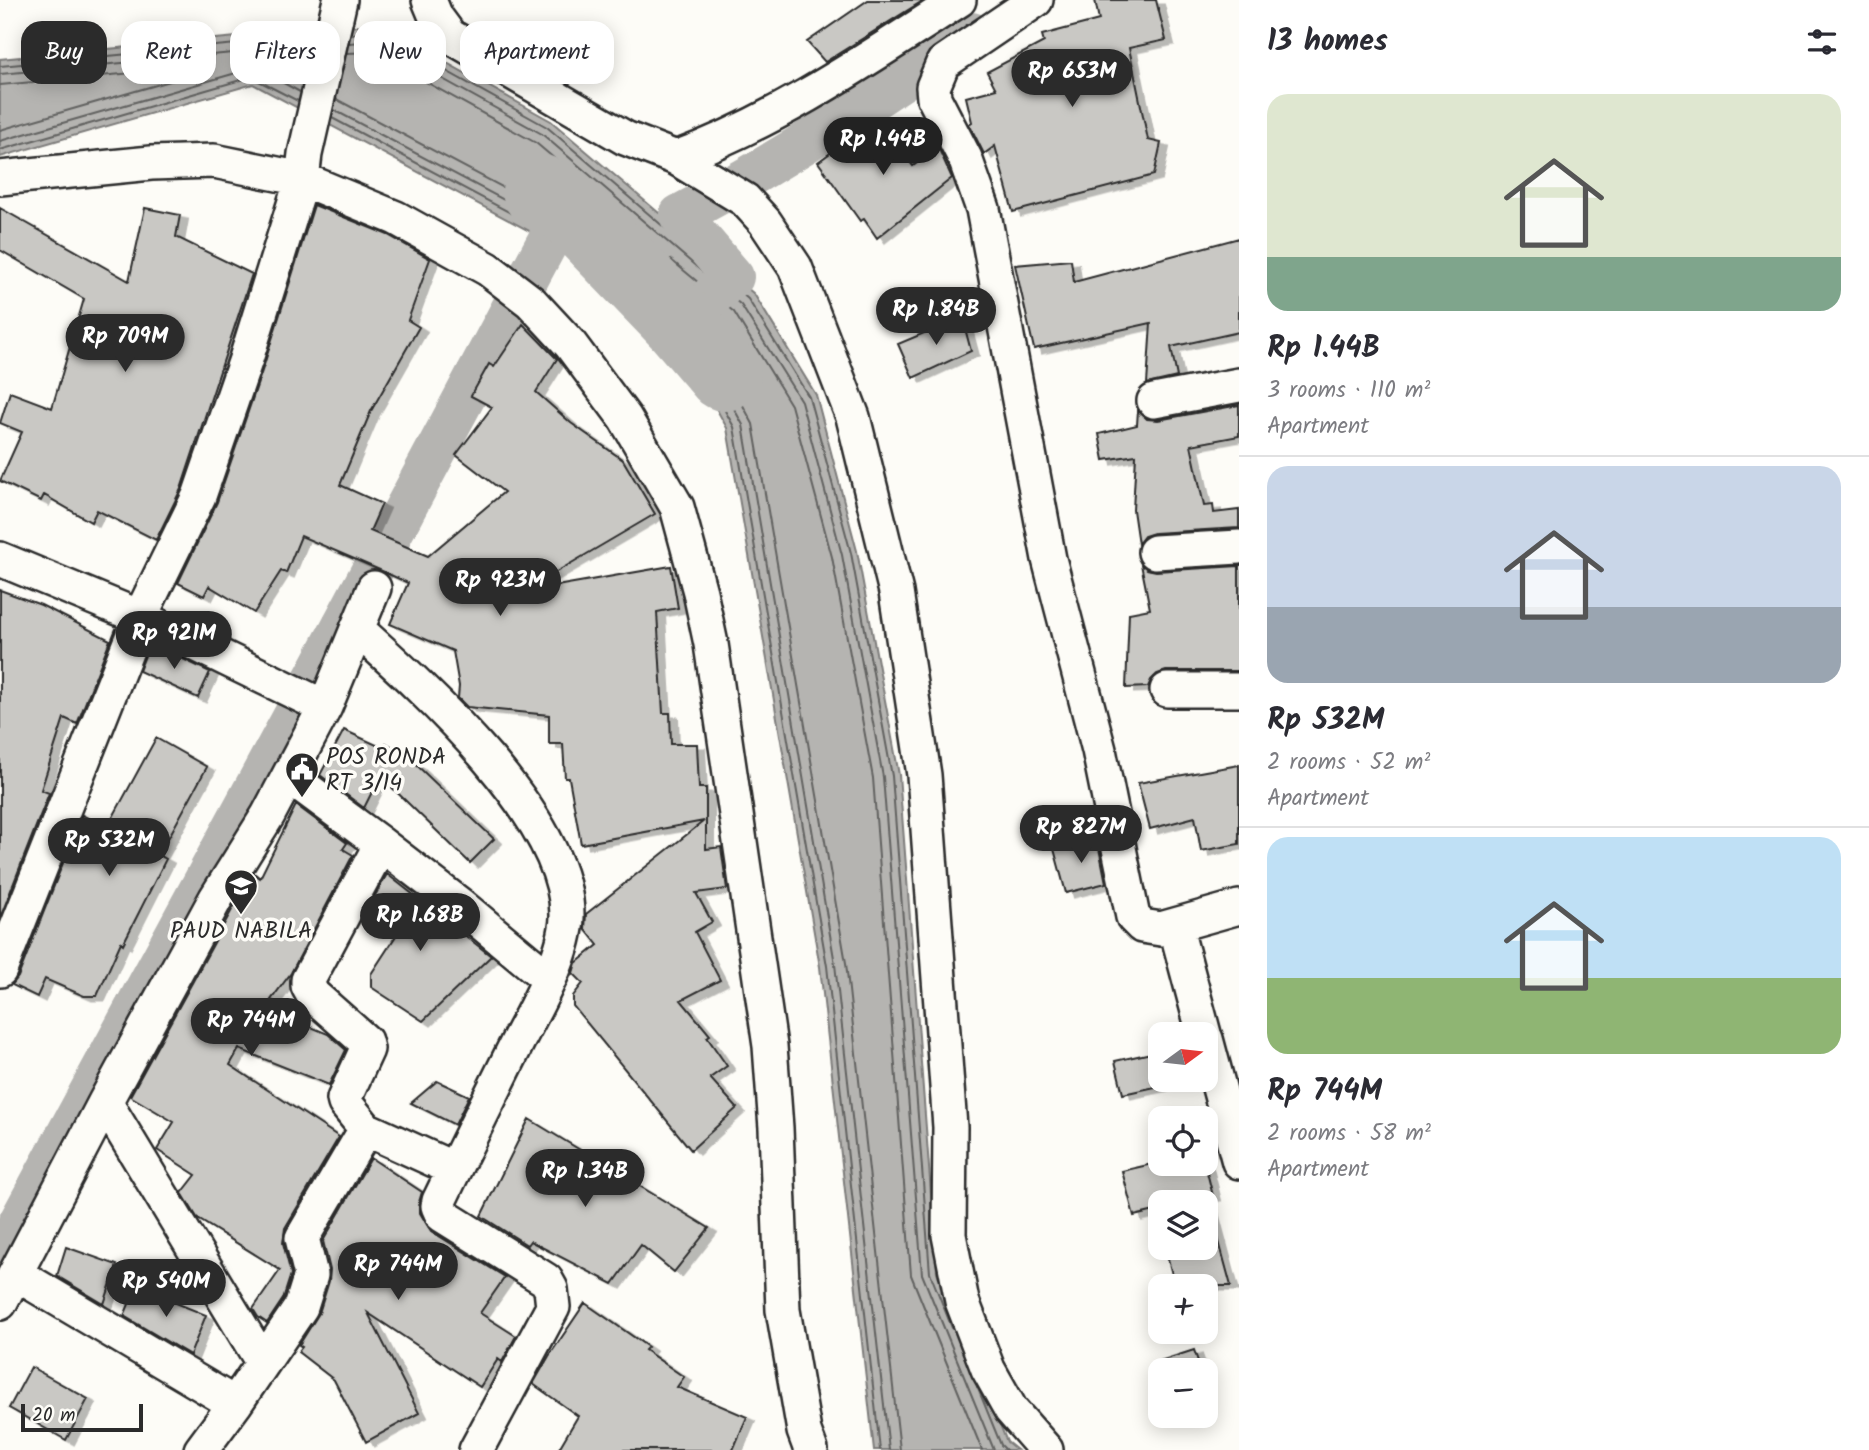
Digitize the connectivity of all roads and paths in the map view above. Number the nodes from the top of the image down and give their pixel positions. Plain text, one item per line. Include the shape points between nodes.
1 (429, 0) edge
2 (959, 0) edge
3 (1035, 0) edge
4 (339, 5) edge
5 (689, 165) junction
6 (303, 166) junction
7 (0, 178) edge
8 (1239, 385) edge
9 (1154, 401) dead end
10 (1239, 547) edge
11 (1155, 552) dead end
12 (0, 559) edge
13 (374, 589) dead end
14 (140, 617) junction
15 (357, 629) junction
16 (1167, 690) dead end
17 (1239, 690) edge
18 (321, 705) junction
19 (289, 776) junction
20 (381, 844) junction
21 (1239, 907) edge
22 (1175, 925) junction
23 (0, 970) edge
24 (549, 979) junction
25 (1201, 1022) edge
26 (1218, 1085) edge
27 (105, 1102) junction
28 (366, 1129) junction
29 (1239, 1162) edge
30 (454, 1169) junction
31 (16, 1273) junction
32 (0, 1303) edge
33 (263, 1363) junction
34 (235, 1404) junction
35 (201, 1450) edge
36 (476, 1450) edge
37 (811, 1450) edge
38 (1046, 1450) edge

1 - 5 street via 450,36 625,138
2 - 5 street
3 - 22 street via 943,63 933,87 934,98 965,158 983,209 1049,559 1099,750 1133,917 1148,928
4 - 6 street
5 - 38 street via 745,200 795,267 853,417 896,592 918,730 950,1127 949,1234 962,1301 988,1369 1011,1410
6 - 7 street via 214,161
6 - 14 street via 246,359 199,496
6 - 37 street via 488,269 531,302 625,418 677,507 711,644 740,832 769,1046 783,1310
8 - 9 street
10 - 11 street
12 - 14 street
13 - 15 street
14 - 18 street
14 - 23 street
15 - 18 street
15 - 24 street via 421,686 489,759 547,843 565,888 567,918
16 - 17 street
18 - 19 street
19 - 20 street
19 - 27 street via 216,898
20 - 24 street
20 - 28 street via 307,980 313,995 365,1041 367,1049 344,1099
21 - 22 street
22 - 25 street
24 - 30 street
26 - 29 street
27 - 31 street
27 - 33 street
28 - 30 street
28 - 33 street via 302,1238 311,1275 301,1307
30 - 36 street via 439,1201 442,1215 546,1280 554,1298 554,1307
31 - 32 street
31 - 34 street
33 - 34 street
34 - 35 street

